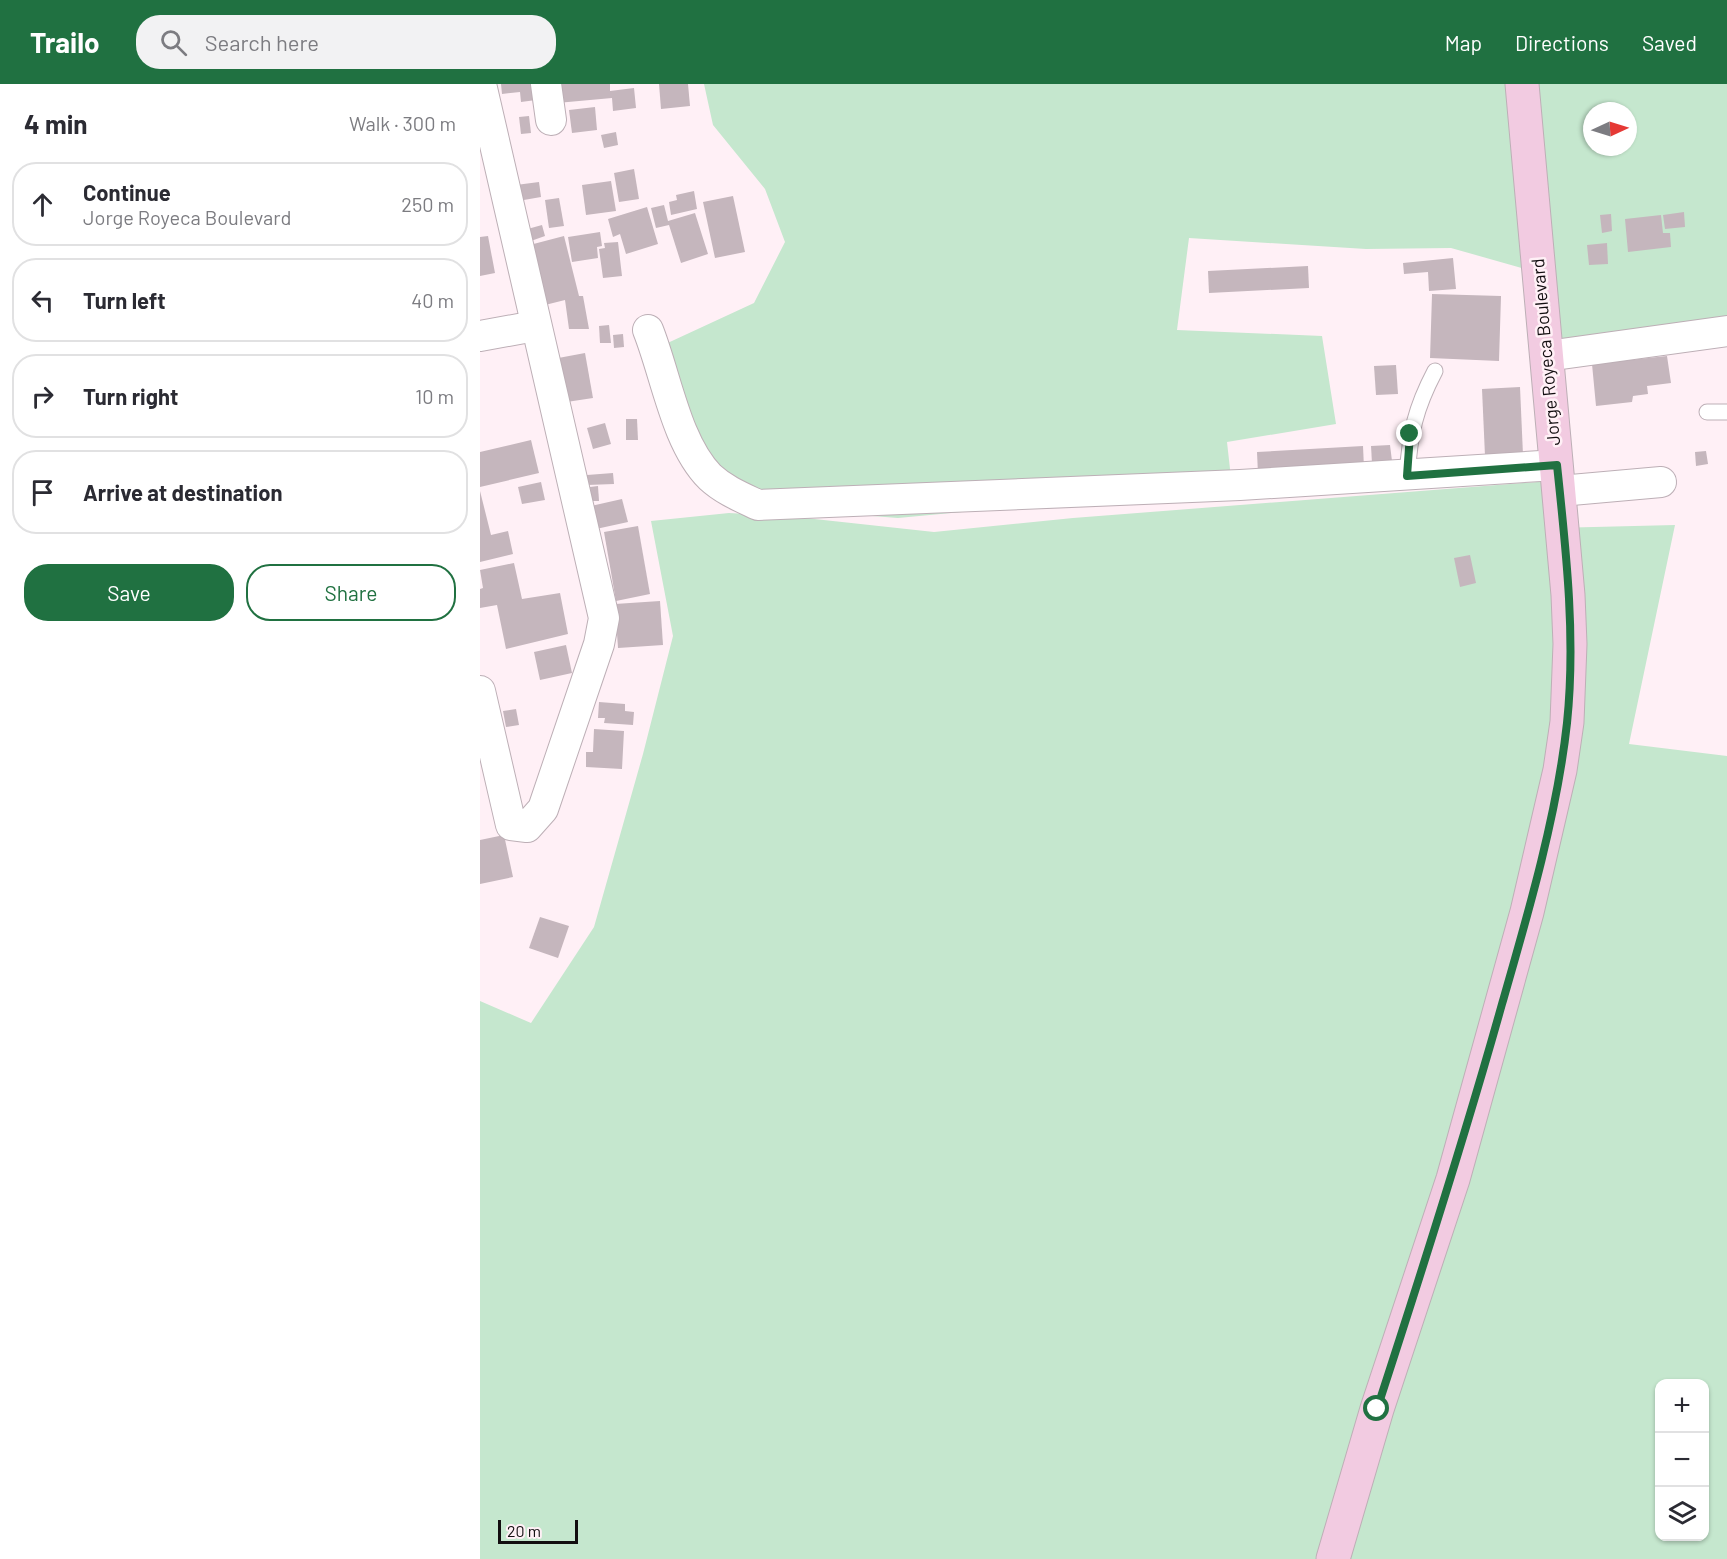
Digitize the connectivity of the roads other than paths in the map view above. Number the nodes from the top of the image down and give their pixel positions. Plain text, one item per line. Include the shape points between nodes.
1 (481, 84) edge
2 (546, 84) edge
3 (1522, 84) edge
4 (551, 120) dead end
5 (535, 326) junction
6 (648, 330) dead end
7 (1727, 330) edge
8 (480, 336) edge
9 (1547, 356) junction
10 (1436, 371) dead end
11 (1707, 412) dead end
12 (1727, 412) edge
13 (1407, 476) junction
14 (1558, 478) junction
15 (1661, 482) dead end
16 (480, 691) edge
17 (1333, 1559) edge

1 - 5 street
2 - 4 street
3 - 9 street, Jorge Royeca Boulevard
5 - 8 street
5 - 16 street via 604,618 599,644 543,809 527,827 511,825
6 - 13 street via 691,453 730,492 758,505
7 - 9 street
9 - 14 street, Jorge Royeca Boulevard
10 - 13 lane via 1422,397 1410,434
11 - 12 lane
13 - 14 street
14 - 15 street
14 - 17 street, Jorge Royeca Boulevard via 1570,644 1567,722 1560,770 1518,949 1456,1167

